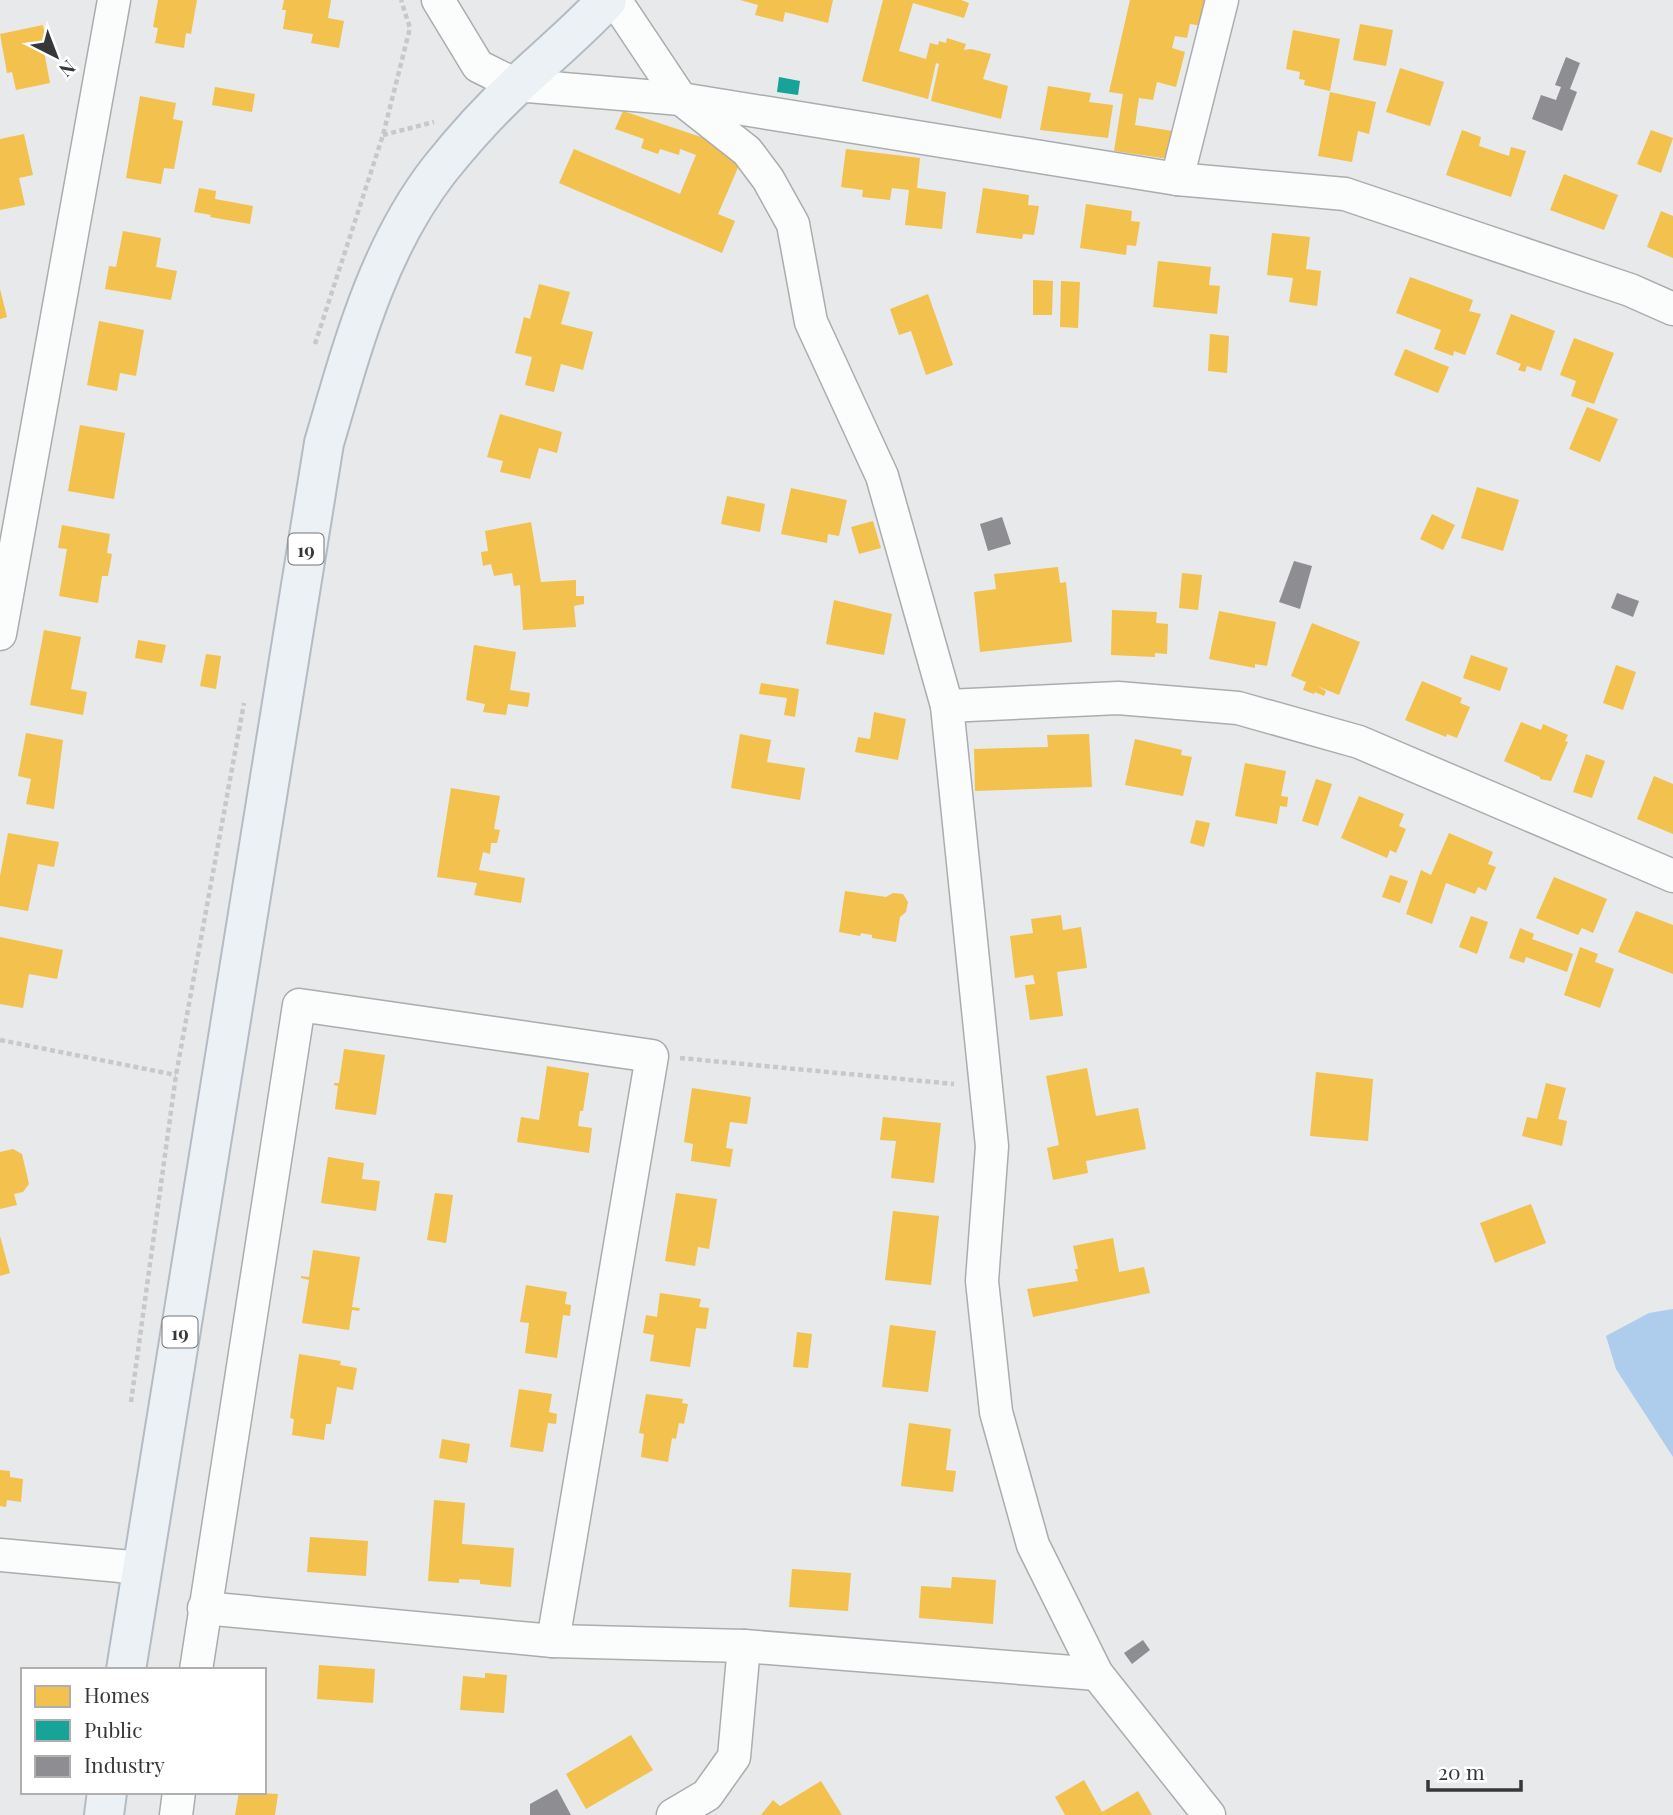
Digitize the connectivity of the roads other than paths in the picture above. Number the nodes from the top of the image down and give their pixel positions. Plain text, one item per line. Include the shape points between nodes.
1 (114, 0) edge
2 (438, 0) edge
3 (607, 0) edge
4 (615, 0) edge
5 (1222, 0) edge
6 (516, 85) junction
7 (681, 99) junction
8 (1177, 178) junction
9 (1673, 309) edge
10 (0, 634) edge
11 (947, 706) junction
12 (1673, 876) edge
13 (0, 1555) edge
14 (142, 1567) junction
15 (204, 1608) junction
16 (553, 1641) junction
17 (744, 1646) junction
18 (126, 1668) edge
19 (196, 1668) edge
20 (1097, 1674) junction
21 (107, 1794) edge
22 (179, 1794) edge
23 (104, 1815) edge
24 (176, 1815) edge
25 (673, 1815) edge
26 (1209, 1815) edge

1 - 10 street
2 - 6 street via 478,66
3 - 6 main road, 19
4 - 7 street
5 - 8 street
6 - 7 street
6 - 14 main road, 19 via 438,172 402,229 353,343 324,443
7 - 8 street
7 - 11 street via 747,151 793,224 811,322 883,476
8 - 9 street via 1345,194 1630,290
11 - 12 street via 1118,698 1238,708 1359,742
11 - 20 street via 992,1146 982,1281 996,1412 1033,1545
13 - 14 street
14 - 18 main road, 19
15 - 16 street
15 - 16 street via 299,1005 652,1056
15 - 19 street
16 - 17 street
17 - 20 street
17 - 25 street via 734,1757 707,1795
20 - 26 street
21 - 23 main road
22 - 24 street

